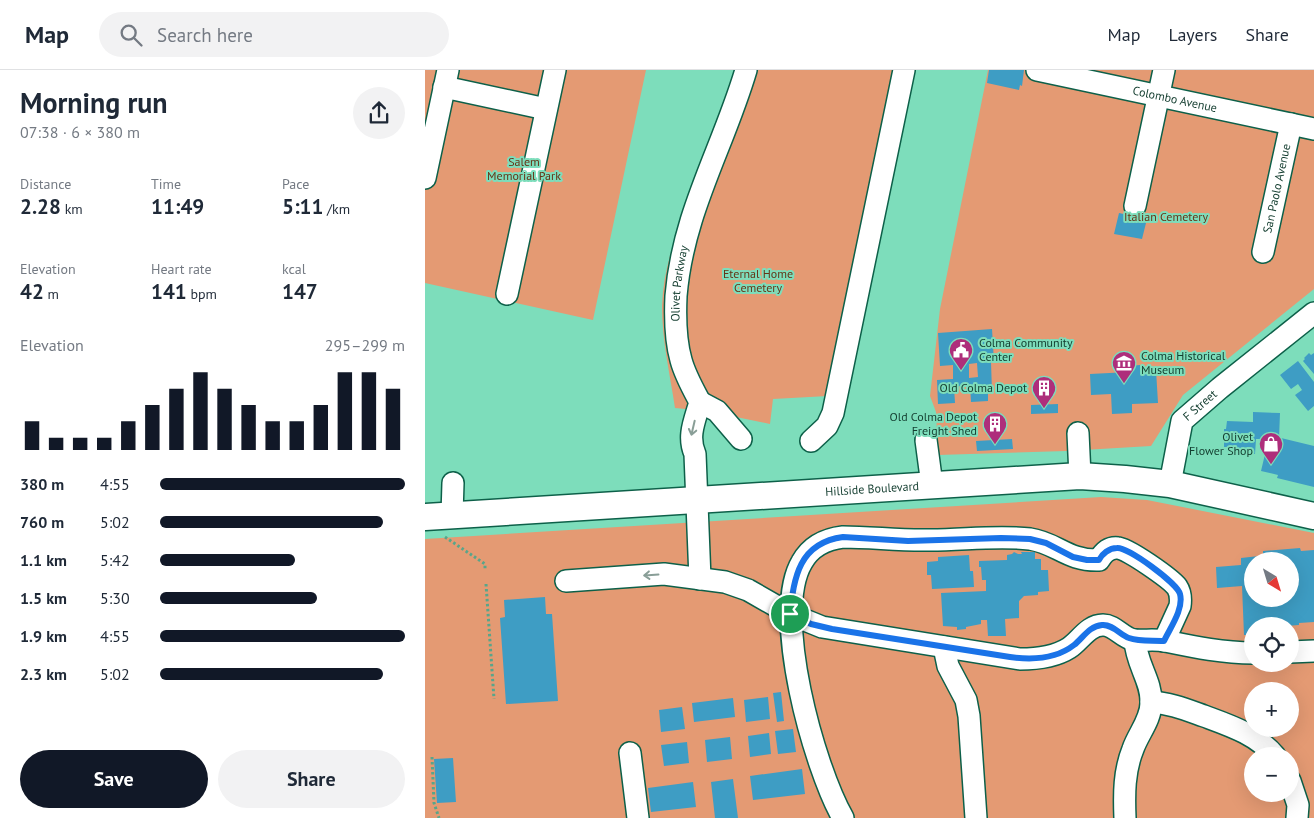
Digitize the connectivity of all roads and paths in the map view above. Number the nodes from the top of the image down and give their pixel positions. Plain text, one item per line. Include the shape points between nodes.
1 (555, 70) edge
2 (746, 70) edge
3 (904, 70) edge
4 (1037, 70) edge
5 (1164, 70) edge
6 (446, 78) edge
7 (1158, 96) junction
8 (546, 109) junction
9 (1291, 124) junction
10 (1314, 129) edge
11 (425, 178) edge
12 (1135, 206) dead end
13 (1263, 252) dead end
14 (507, 294) dead end
15 (1314, 313) edge
16 (700, 402) junction
17 (1078, 434) dead end
18 (741, 439) dead end
19 (926, 440) dead end
20 (811, 441) dead end
21 (1080, 476) junction
22 (453, 483) dead end
23 (1170, 484) junction
24 (932, 485) junction
25 (697, 499) junction
26 (1314, 516) edge
27 (425, 517) edge
28 (448, 526) junction
29 (485, 570) dead end
30 (700, 579) junction
31 (567, 580) dead end
32 (486, 584) dead end
33 (790, 614) junction
34 (1135, 640) junction
35 (1164, 641) junction
36 (945, 647) junction
37 (1314, 651) edge
38 (1244, 652) edge
39 (1299, 652) edge
40 (494, 699) dead end
41 (1151, 702) junction
42 (1265, 747) edge
43 (630, 753) dead end
44 (431, 757) dead end
45 (1296, 802) edge
46 (439, 818) edge
47 (638, 818) edge
48 (843, 818) edge
49 (976, 818) edge
50 (1125, 818) edge
51 (1297, 818) edge

1 - 8 street
2 - 16 street, Olivet Parkway via 730,119 696,201 679,270 675,307 677,342 681,362
3 - 20 street via 833,413 827,426
4 - 7 street, Colombo Avenue
5 - 7 street
6 - 8 street
6 - 11 street
7 - 9 street, Colombo Avenue
7 - 12 street
8 - 14 street
9 - 10 street, Colombo Avenue
9 - 13 street, San Paolo Avenue
15 - 23 street, F Street via 1180,416
16 - 18 street via 717,410
16 -> 25 street via 691,438
17 - 21 street
19 - 24 street
21 - 23 main road, Hillside Boulevard
21 - 24 main road, Hillside Boulevard
22 - 28 street
23 - 26 main road, Hillside Boulevard
24 - 25 main road, Hillside Boulevard
25 - 28 main road, Hillside Boulevard
25 - 30 street
27 - 28 main road, Hillside Boulevard
28 - 29 path via 485,564
30 -> 31 street via 664,574
30 - 33 street via 737,585
32 - 40 path
33 - 35 street via 797,574 803,560 816,546 833,538 908,541 1021,538 1038,541 1087,560 1099,560 1112,548 1123,548 1164,576 1176,586 1181,600
33 - 36 street via 822,627
33 - 48 street via 800,688 812,739
34 - 35 street
34 - 36 street via 1101,625 1092,628 1067,649 1038,658
34 - 41 street via 1137,658 1149,685
35 - 38 street via 1204,650
36 - 49 street via 948,666 965,700 969,716
37 - 39 street
41 - 42 street via 1178,706 1238,729
41 - 50 street via 1148,718 1126,771
43 - 47 street
44 - 46 path
45 - 51 street

